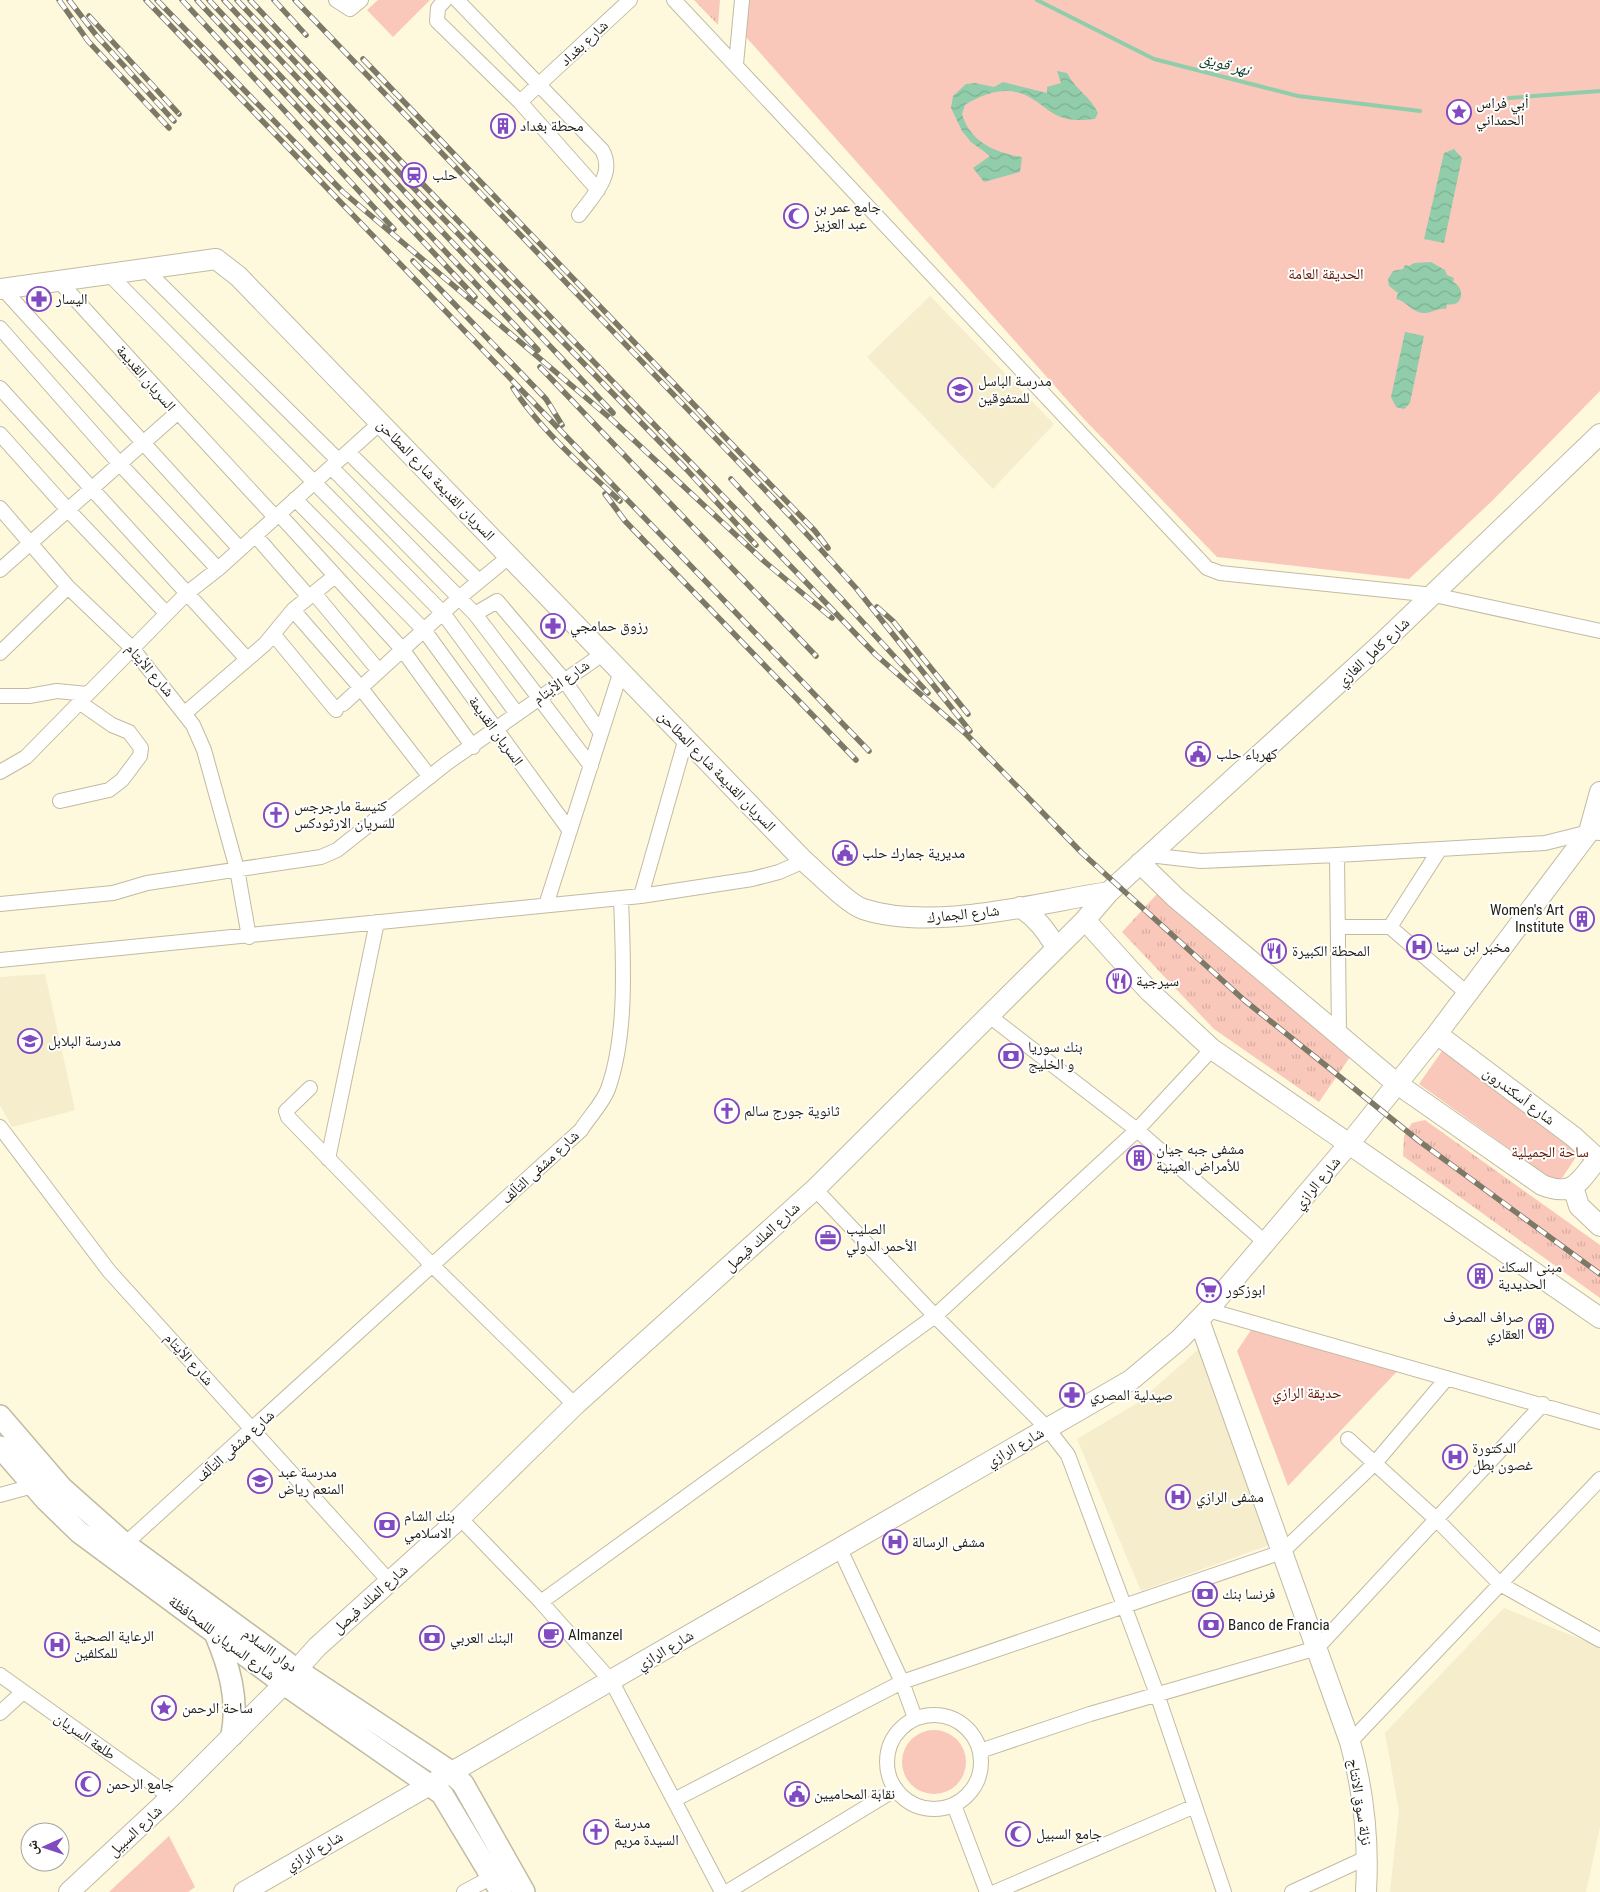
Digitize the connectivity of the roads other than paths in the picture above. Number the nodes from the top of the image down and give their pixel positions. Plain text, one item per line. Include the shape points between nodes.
1 (336, 0) edge
2 (361, 0) edge
3 (445, 0) edge
4 (457, 0) edge
5 (630, 0) edge
6 (674, 0) edge
7 (742, 0) edge
8 (736, 64) junction
9 (538, 86) junction
10 (520, 102) junction
11 (598, 190) junction
12 (579, 215) dead end
13 (146, 270) junction
14 (109, 274) junction
15 (58, 280) junction
16 (2, 289) edge
17 (0, 328) edge
18 (0, 388) edge
19 (178, 412) junction
20 (380, 423) junction
21 (0, 434) edge
22 (1600, 434) edge
23 (142, 442) junction
24 (339, 460) junction
25 (119, 463) junction
26 (314, 484) junction
27 (91, 489) junction
28 (295, 499) junction
29 (0, 508) edge
30 (68, 510) junction
31 (277, 516) junction
32 (256, 535) junction
33 (32, 543) junction
34 (240, 549) junction
35 (510, 556) junction
36 (218, 569) junction
37 (0, 570) edge
38 (335, 576) junction
39 (479, 581) junction
40 (68, 587) junction
41 (186, 594) junction
42 (312, 595) junction
43 (1434, 595) junction
44 (460, 597) junction
45 (294, 610) junction
46 (166, 612) junction
47 (443, 613) junction
48 (475, 614) junction
49 (424, 630) junction
50 (1600, 631) edge
51 (274, 635) junction
52 (132, 648) junction
53 (402, 650) junction
54 (0, 653) edge
55 (604, 653) junction
56 (247, 659) junction
57 (379, 671) junction
58 (621, 671) junction
59 (564, 680) junction
60 (360, 687) junction
61 (0, 696) edge
62 (539, 697) junction
63 (83, 698) junction
64 (186, 713) junction
65 (517, 714) junction
66 (495, 730) junction
67 (601, 734) junction
68 (686, 738) junction
69 (473, 747) junction
70 (591, 766) junction
71 (0, 772) edge
72 (430, 777) junction
73 (1600, 792) edge
74 (60, 801) dead end
75 (570, 831) junction
76 (1594, 833) edge
77 (1440, 849) junction
78 (1337, 855) junction
79 (1145, 859) junction
80 (804, 861) junction
81 (238, 869) junction
82 (1109, 892) junction
83 (641, 896) junction
84 (621, 898) junction
85 (0, 904) edge
86 (546, 904) junction
87 (1020, 907) junction
88 (1084, 920) junction
89 (377, 922) junction
90 (1338, 927) junction
91 (1390, 927) junction
92 (249, 937) junction
93 (1056, 947) junction
94 (0, 960) edge
95 (1468, 994) junction
96 (988, 1015) junction
97 (1438, 1034) junction
98 (1339, 1035) junction
99 (1212, 1049) junction
100 (1396, 1083) junction
101 (310, 1088) dead end
102 (0, 1127) edge
103 (1136, 1130) junction
104 (1349, 1144) junction
105 (1599, 1158) edge
106 (328, 1159) junction
107 (1574, 1187) junction
108 (815, 1189) junction
109 (1600, 1226) edge
110 (1266, 1243) junction
111 (433, 1266) junction
112 (1204, 1315) junction
113 (935, 1316) junction
114 (1600, 1318) edge
115 (1447, 1378) junction
116 (1543, 1404) junction
117 (575, 1406) junction
118 (0, 1416) edge
119 (1600, 1422) edge
120 (1047, 1428) junction
121 (253, 1431) junction
122 (1348, 1439) dead end
123 (0, 1447) edge
124 (0, 1462) edge
125 (1375, 1463) junction
126 (27, 1478) junction
127 (1600, 1479) edge
128 (0, 1495) edge
129 (460, 1518) junction
130 (1436, 1519) junction
131 (126, 1544) junction
132 (839, 1547) junction
133 (1282, 1552) junction
134 (390, 1582) junction
135 (1500, 1584) junction
136 (541, 1602) junction
137 (1124, 1608) junction
138 (215, 1633) junction
139 (1600, 1640) edge
140 (1317, 1648) junction
141 (0, 1675) edge
142 (290, 1677) junction
143 (612, 1682) junction
144 (902, 1682) junction
145 (23, 1692) junction
146 (1157, 1694) junction
147 (0, 1713) edge
148 (915, 1718) junction
149 (232, 1735) junction
150 (1350, 1742) junction
151 (980, 1751) junction
152 (451, 1772) junction
153 (429, 1784) junction
154 (896, 1789) junction
155 (171, 1797) junction
156 (674, 1800) junction
157 (954, 1805) junction
158 (1195, 1806) junction
159 (1368, 1857) junction
160 (496, 1884) edge
161 (69, 1892) edge
162 (244, 1892) edge
163 (464, 1892) edge
164 (524, 1892) edge
165 (722, 1892) edge
166 (727, 1892) edge
167 (987, 1892) edge
168 (996, 1892) edge
169 (1224, 1892) edge
170 (1292, 1892) edge
171 (1366, 1892) edge

1 - 2 street via 350,9
3 - 10 street via 438,8 437,21
4 - 9 street
5 - 9 street, شارع بغداد
6 - 8 street
7 - 8 street
8 - 43 street via 1207,568 1220,573
9 - 10 street, شارع بغداد
9 - 11 street via 602,150 607,167
10 - 11 street
11 - 12 street
13 - 14 main road, السريان القديمة شارع المطاحن
13 - 20 main road, السريان القديمة شارع المطاحن via 216,259 238,276
13 - 24 street
14 - 15 main road, السريان القديمة شارع المطاحن
14 - 26 street, السريان القديمة
15 - 16 main road, السريان القديمة شارع المطاحن
15 - 19 street, السريان القديمة
16 - 23 street
17 - 25 street
18 - 27 street
19 - 23 street, السريان القديمة
19 - 31 street, السريان القديمة
20 - 24 street
20 - 35 main road, السريان القديمة شارع المطاحن
21 - 30 street
22 - 43 main road, شارع كامل الغازي
23 - 25 street, السريان القديمة
23 - 34 street
24 - 26 street
24 - 39 street
24 - 44 street
25 - 27 street, السريان القديمة
25 - 36 street
26 - 28 street
26 - 47 street, السريان القديمة
27 - 30 street, السريان القديمة
27 - 41 street
28 - 31 street
28 - 49 street, السريان القديمة
29 - 33 street, شارع الأيتام
30 - 33 street, السريان القديمة
30 - 46 street
31 - 32 street
31 - 38 street, السريان القديمة
32 - 34 street
32 - 42 street
33 - 37 street, السريان القديمة
33 - 40 street, شارع الأيتام
34 - 36 street
35 - 39 street
35 - 55 main road, السريان القديمة شارع المطاحن
36 - 41 street
38 - 42 street
38 - 53 street, السريان القديمة
39 - 44 street
40 - 52 street, شارع الأيتام
40 - 54 street
41 - 46 street
41 - 56 street
42 - 45 street
42 - 57 street
43 - 50 street
43 - 79 main road, شارع كامل الغازي
44 - 47 street
44 - 48 street
45 - 51 street
45 - 60 street
46 - 52 street
47 - 49 street
47 - 65 street, السريان القديمة
48 - 59 street via 497,601
48 - 62 street
49 - 53 street
49 - 66 street, السريان القديمة
51 - 56 street
51 - 60 street via 339,707
52 - 63 street
52 - 64 street, شارع الأيتام
53 - 57 street
53 - 69 street, السريان القديمة
55 - 58 main road, السريان القديمة شارع المطاحن
55 - 59 street, شارع الأيتام
56 - 64 street
57 - 60 street
58 - 67 street
58 - 68 main road, السريان القديمة شارع المطاحن
59 - 62 street, شارع الأيتام
59 - 67 street
60 - 72 street
61 - 63 street via 29,696 56,691
62 - 65 street, شارع الأيتام
62 - 70 street
63 - 71 street via 26,757
63 - 74 street via 112,725 129,732 140,748 140,756 122,780 109,790
64 - 81 street, شارع الأيتام via 204,750
65 - 66 street, شارع الأيتام
66 - 69 street, شارع الأيتام
66 - 75 street, السريان القديمة
67 - 70 street
68 - 80 main road, السريان القديمة شارع المطاحن
68 - 83 street
69 - 72 street, شارع الأيتام
70 - 75 street
72 - 81 street, شارع الأيتام via 337,850 321,857
73 - 76 main road, شارع الرازي
75 - 86 street
76 - 77 street via 1545,843
76 - 95 main road, شارع الرازي
77 - 78 street
77 - 91 street
78 - 79 street via 1201,861
78 - 90 street
79 - 82 main road, شارع الملك فيصل
79 - 98 main road via 1176,898
80 - 83 street via 759,877
80 - 87 main road, شارع الجمارك via 862,909 925,919
81 - 85 street, شارع الأيتام via 147,883 113,893
81 - 92 street, شارع الأيتام
82 - 87 main road
82 - 88 main road, شارع الملك فيصل
83 - 84 street
84 - 86 street
84 - 111 street, شارع مشفى التآلف via 623,998 608,1090 580,1130
86 - 89 street
87 - 93 main road via 1044,928
88 - 93 main road, شارع الملك فيصل
88 - 99 main road via 1163,1004
89 - 92 street
89 - 106 street
90 - 91 street
90 - 98 street
91 - 95 street
92 - 94 street
93 - 96 main road, شارع الملك فيصل
95 - 97 main road, شارع الرازي
96 - 103 street
96 - 108 main road, شارع الملك فيصل
97 - 100 main road, شارع الرازي
97 - 105 main road, شارع أسكندرون
98 - 100 main road
99 - 103 street
99 - 104 main road
100 - 104 main road, شارع الرازي
100 - 107 main road via 1542,1185 1561,1189
101 - 106 street via 286,1111
102 - 121 street, شارع الأيتام via 110,1271
103 - 110 street
103 - 113 street
104 - 110 main road, شارع الرازي
104 - 114 main road
105 - 107 main road
106 - 111 street
107 - 109 main road via 1579,1206
108 - 113 street
108 - 117 main road, شارع الملك فيصل
110 - 112 main road, شارع الرازي
111 - 117 street
111 - 121 street, شارع مشفى التآلف
112 - 115 street
112 - 120 main road, شارع الرازي via 1131,1380
112 - 133 main road, نزلة سوق الانتاج
113 - 120 street
113 - 136 street
115 - 116 street
115 - 125 street
116 - 119 street
116 - 130 street
117 - 129 main road, شارع الملك فيصل
118 - 131 main road, دوار االسلام via 62,1488
120 - 132 main road, شارع الرازي
120 - 137 street via 1068,1455
121 - 131 street, شارع مشفى التآلف
121 - 134 street, شارع الأيتام
122 - 125 street
123 - 126 main road, شارع السريان لللمحافظة
124 - 126 street
125 - 130 street
125 - 133 street
126 - 128 street
126 - 138 main road, شارع السريان لللمحافظة via 79,1532
127 - 135 street
129 - 134 main road, شارع الملك فيصل
129 - 136 street
130 - 135 street
130 - 140 street
131 - 142 main road, دوار االسلام
132 - 143 main road, شارع الرازي
132 - 144 street
133 - 137 street
133 - 140 main road, نزلة سوق الانتاج
134 - 142 main road, شارع الملك فيصل via 316,1647
135 - 139 street
135 - 150 street
136 - 143 street
137 - 144 street
137 - 146 street
138 - 142 main road, شارع السريان لللمحافظة
138 - 149 main road via 227,1660 232,1684 235,1720
140 - 146 street
140 - 150 main road, نزلة سوق الانتاج
141 - 145 street, طلعة السريان
142 - 149 main road, شارع السبيل
142 - 152 main road, دوار االسلام
142 - 153 main road, شارع السريان لللمحافظة
143 - 152 main road, شارع الرازي
143 - 156 street
144 - 148 street
144 - 156 street
145 - 147 street
145 - 155 street, طلعة السريان
146 - 151 street
146 - 158 street
148 - 151 street via 933,1714 963,1724 974,1736
148 - 154 street via 902,1727 888,1754 888,1770
149 - 155 main road, شارع السبيل
150 - 159 main road, نزلة سوق الانتاج via 1361,1787
151 - 157 street via 981,1768 977,1780 968,1795
152 - 153 main road, شارع الرازي
152 - 164 main road, دوار االسلام via 463,1784
153 - 160 main road, شارع السريان لللمحافظة via 442,1794
153 - 162 main road, شارع الرازي
154 - 157 street via 905,1799 920,1807 937,1809
154 - 166 street
155 - 161 main road, شارع السبيل
156 - 165 street
157 - 167 street
158 - 168 street
158 - 169 street
159 - 170 street
159 - 171 main road, نزلة سوق الانتاج
160 - 163 street

